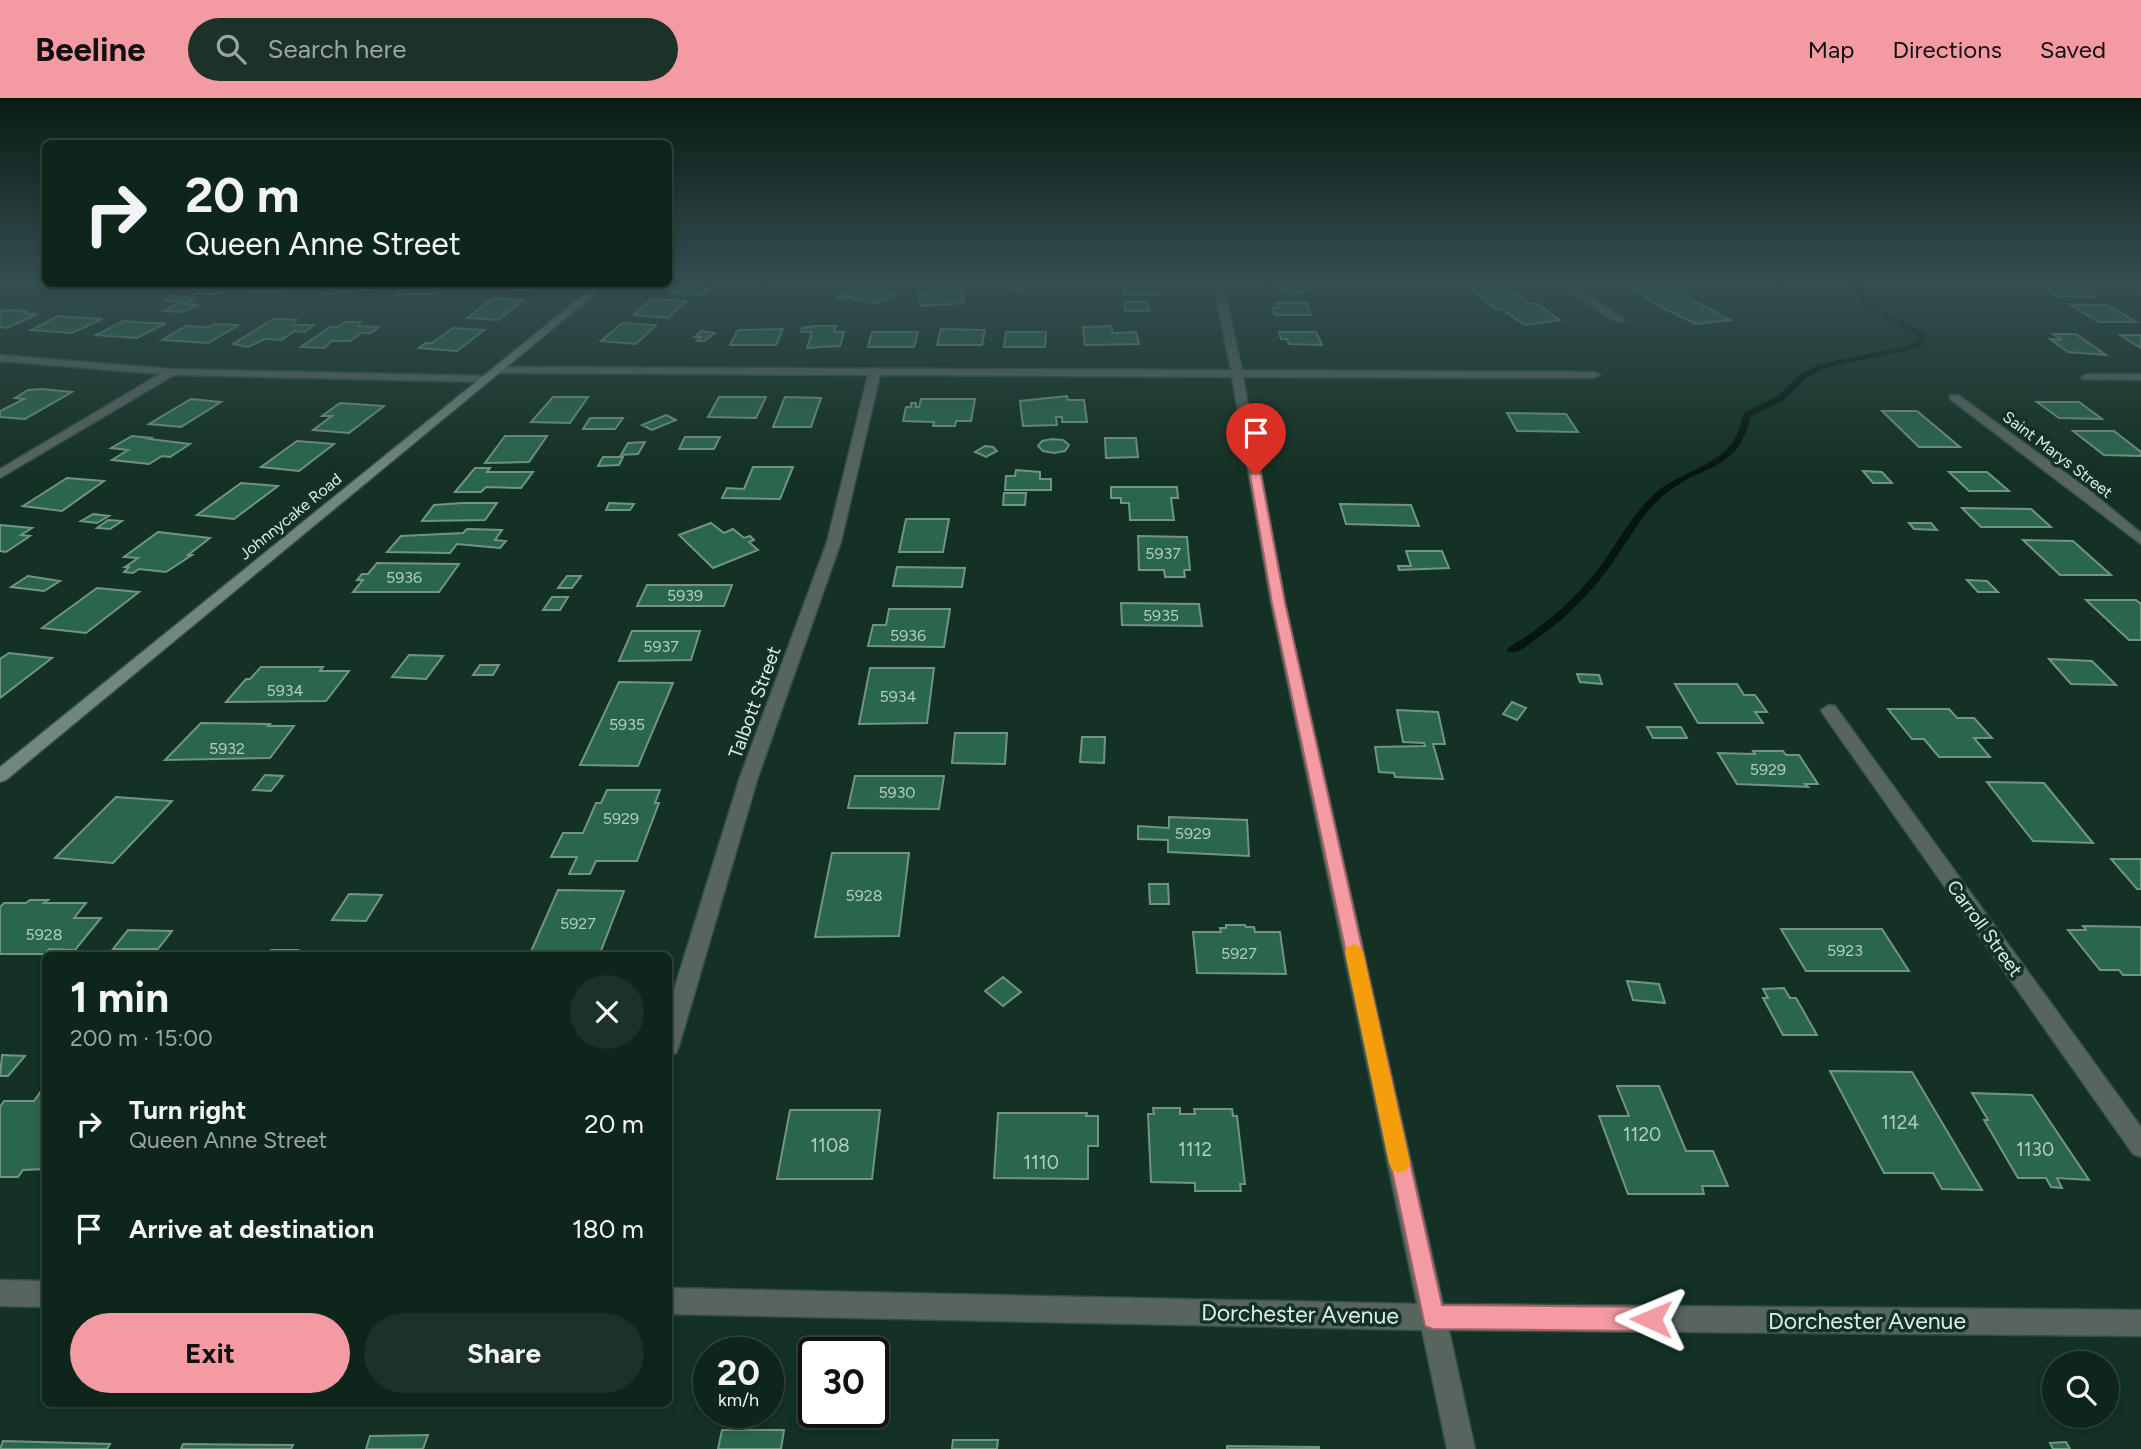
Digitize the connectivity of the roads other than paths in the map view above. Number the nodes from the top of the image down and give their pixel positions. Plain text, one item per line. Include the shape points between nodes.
1 (525, 346) edge
2 (1231, 346) edge
3 (0, 358) edge
4 (874, 371) junction
5 (172, 372) junction
6 (1237, 373) junction
7 (491, 374) junction
8 (1594, 375) dead end
9 (2087, 377) dead end
10 (2141, 377) edge
11 (1954, 397) dead end
12 (0, 474) edge
13 (2141, 540) edge
14 (1829, 710) dead end
15 (0, 776) edge
16 (672, 1033) edge
17 (2141, 1146) edge
18 (0, 1293) edge
19 (42, 1294) edge
20 (672, 1301) edge
21 (1433, 1317) junction
22 (2141, 1323) edge
23 (1461, 1449) edge

1 - 7 main road, Johnnycake Road
2 - 6 street
3 - 5 street
4 - 6 street
4 - 7 street
4 - 16 street, Talbott Street via 834,542 749,777
5 - 7 street
5 - 12 street
6 - 8 street
6 - 21 street via 1278,603
7 - 15 main road, Johnnycake Road
9 - 10 street
11 - 13 street, Saint Marys Street
14 - 17 street, Carroll Street
18 - 19 street
20 - 21 street, Dorchester Avenue
21 - 22 street, Dorchester Avenue
21 - 23 street

